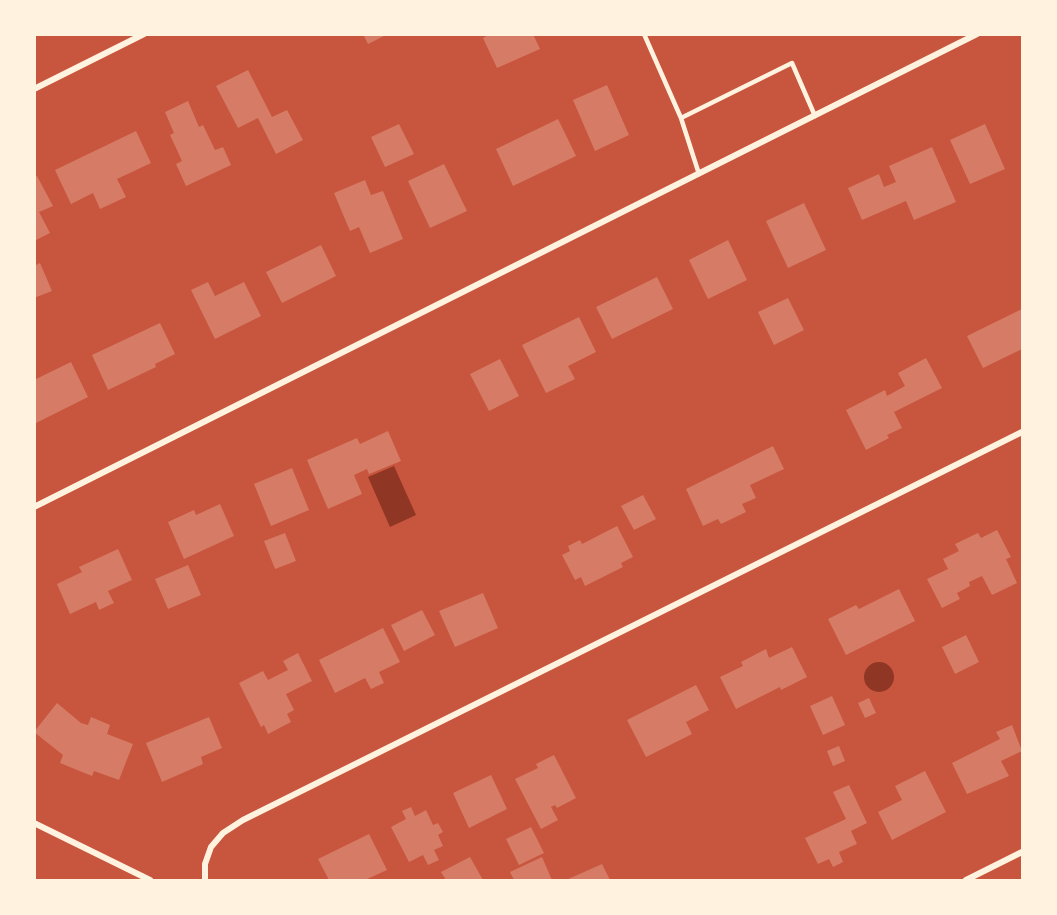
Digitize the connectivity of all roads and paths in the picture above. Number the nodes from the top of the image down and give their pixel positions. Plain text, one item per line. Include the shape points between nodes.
1 (144, 34) edge
2 (644, 34) edge
3 (977, 34) edge
4 (34, 89) edge
5 (815, 116) junction
6 (681, 118) junction
7 (699, 174) junction
8 (1023, 432) edge
9 (34, 507) edge
10 (34, 823) edge
11 (1023, 852) edge
12 (150, 880) edge
13 (205, 880) edge
14 (966, 880) edge

1 - 4 street
2 - 6 lane
3 - 5 street
5 - 6 lane via 792,63
5 - 7 street
6 - 7 lane
7 - 9 street
8 - 13 street via 243,820 211,847
10 - 12 street
11 - 14 street

